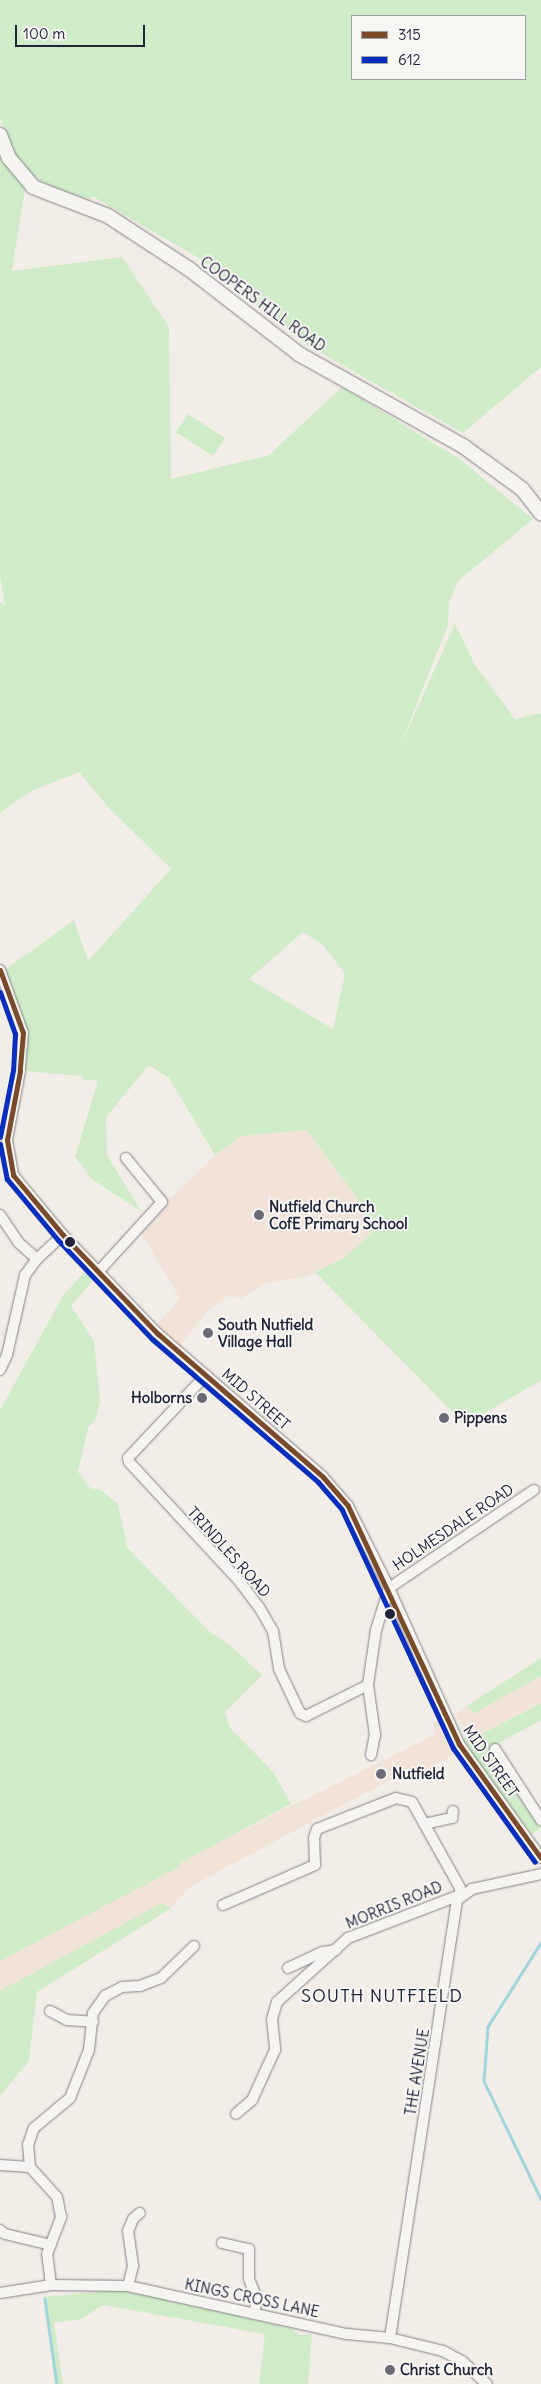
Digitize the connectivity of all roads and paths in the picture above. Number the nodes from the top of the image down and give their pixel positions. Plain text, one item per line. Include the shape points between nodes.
1 (0, 135) edge
2 (541, 513) edge
3 (0, 970) edge
4 (126, 1158) dead end
5 (0, 1215) edge
6 (63, 1235) junction
7 (37, 1259) junction
8 (98, 1272) junction
9 (0, 1370) edge
10 (206, 1375) junction
11 (534, 1490) dead end
12 (389, 1588) junction
13 (368, 1685) junction
14 (495, 1749) dead end
15 (371, 1755) dead end
16 (453, 1811) dead end
17 (541, 1820) edge
18 (424, 1824) junction
19 (541, 1837) edge
20 (530, 1841) junction
21 (541, 1858) edge
22 (541, 1874) edge
23 (460, 1895) junction
24 (223, 1905) dead end
25 (194, 1946) dead end
26 (336, 1950) junction
27 (288, 1968) dead end
28 (50, 2012) dead end
29 (93, 2022) junction
30 (236, 2114) dead end
31 (0, 2165) edge
32 (30, 2167) junction
33 (140, 2213) dead end
34 (0, 2230) edge
35 (222, 2243) dead end
36 (51, 2244) junction
37 (52, 2285) junction
38 (128, 2286) junction
39 (0, 2292) edge
40 (254, 2314) junction
41 (390, 2338) junction
42 (487, 2384) edge

1 - 2 street, COOPERS HILL ROAD via 9,158 33,187 108,216 189,269 299,354 463,446 522,489
3 - 6 street, MID STREET via 23,1032 20,1071 7,1140 13,1175
4 - 8 street via 162,1202
5 - 7 street via 18,1242
6 - 7 street
6 - 8 street, MID STREET
7 - 9 street via 23,1281 7,1355
8 - 10 street, MID STREET via 157,1333
10 - 12 street, MID STREET via 323,1477 348,1506
10 - 13 street, TRINDLES ROAD via 128,1458 129,1462 240,1582 259,1607 273,1631 280,1669 300,1713 306,1716
11 - 12 street, HOLMESDALE ROAD
12 - 13 street via 378,1622
12 - 20 street, MID STREET via 459,1744
13 - 15 street via 376,1735
14 - 17 street
16 - 18 street via 452,1818
18 - 23 street via 460,1888
18 - 24 street via 412,1802 396,1798 379,1803 317,1829 315,1865
19 - 20 street
20 - 21 street, MID STREET
22 - 23 street via 472,1889
23 - 26 street, MORRIS ROAD via 348,1938
23 - 41 street, THE AVENUE
25 - 29 street via 161,1978 140,1986 122,1987 105,1996 93,2013
26 - 27 street via 323,1952
26 - 30 street, MORRIS ROAD via 277,2002 272,2019 275,2050 252,2100
28 - 29 street via 67,2020
29 - 32 street via 90,2050 70,2098 34,2128 28,2145
31 - 32 street
32 - 36 street via 57,2197 61,2217
33 - 38 street via 128,2230 132,2266
34 - 36 street via 5,2234
35 - 40 street via 249,2249 249,2280 257,2299
36 - 37 street via 47,2254
37 - 38 street, KINGS CROSS LANE
37 - 39 street, KINGS CROSS LANE
38 - 40 street, KINGS CROSS LANE
40 - 41 street, KINGS CROSS LANE via 347,2334
41 - 42 street, KINGS CROSS LANE via 443,2351 462,2361

